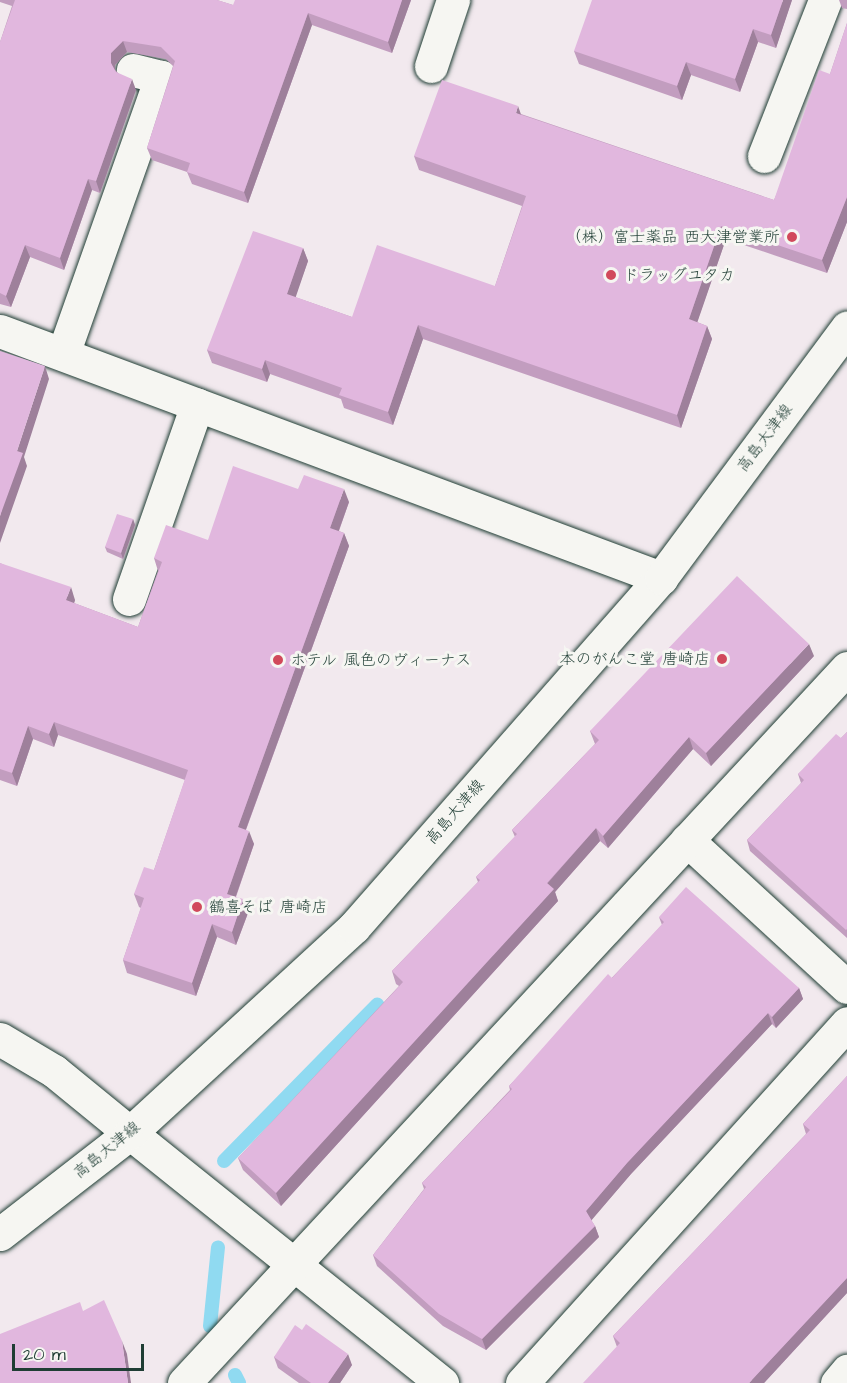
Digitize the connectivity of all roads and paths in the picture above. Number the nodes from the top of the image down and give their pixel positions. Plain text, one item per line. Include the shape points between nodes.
1 (453, 0) edge
2 (825, 0) edge
3 (431, 66) dead end
4 (134, 70) dead end
5 (764, 156) dead end
6 (847, 328) edge
7 (0, 332) edge
8 (63, 354) junction
9 (197, 405) junction
10 (661, 578) junction
11 (129, 599) dead end
12 (847, 668) edge
13 (687, 840) junction
14 (847, 987) edge
15 (847, 1023) edge
16 (0, 1039) edge
17 (130, 1133) junction
18 (0, 1234) edge
19 (294, 1264) junction
20 (847, 1371) edge
21 (184, 1383) edge
22 (442, 1383) edge
23 (522, 1383) edge
24 (837, 1383) edge

1 - 3 street
2 - 5 street
4 - 8 street via 161,77
6 - 10 street, 高島大津線
7 - 8 street
8 - 9 street
9 - 10 street
9 - 11 street
10 - 17 street, 高島大津線 via 354,927
12 - 13 street
13 - 14 street
13 - 19 street
15 - 23 street
16 - 17 street via 54,1071
17 - 18 street, 高島大津線
17 - 19 street
19 - 21 street
19 - 22 street
20 - 24 street

